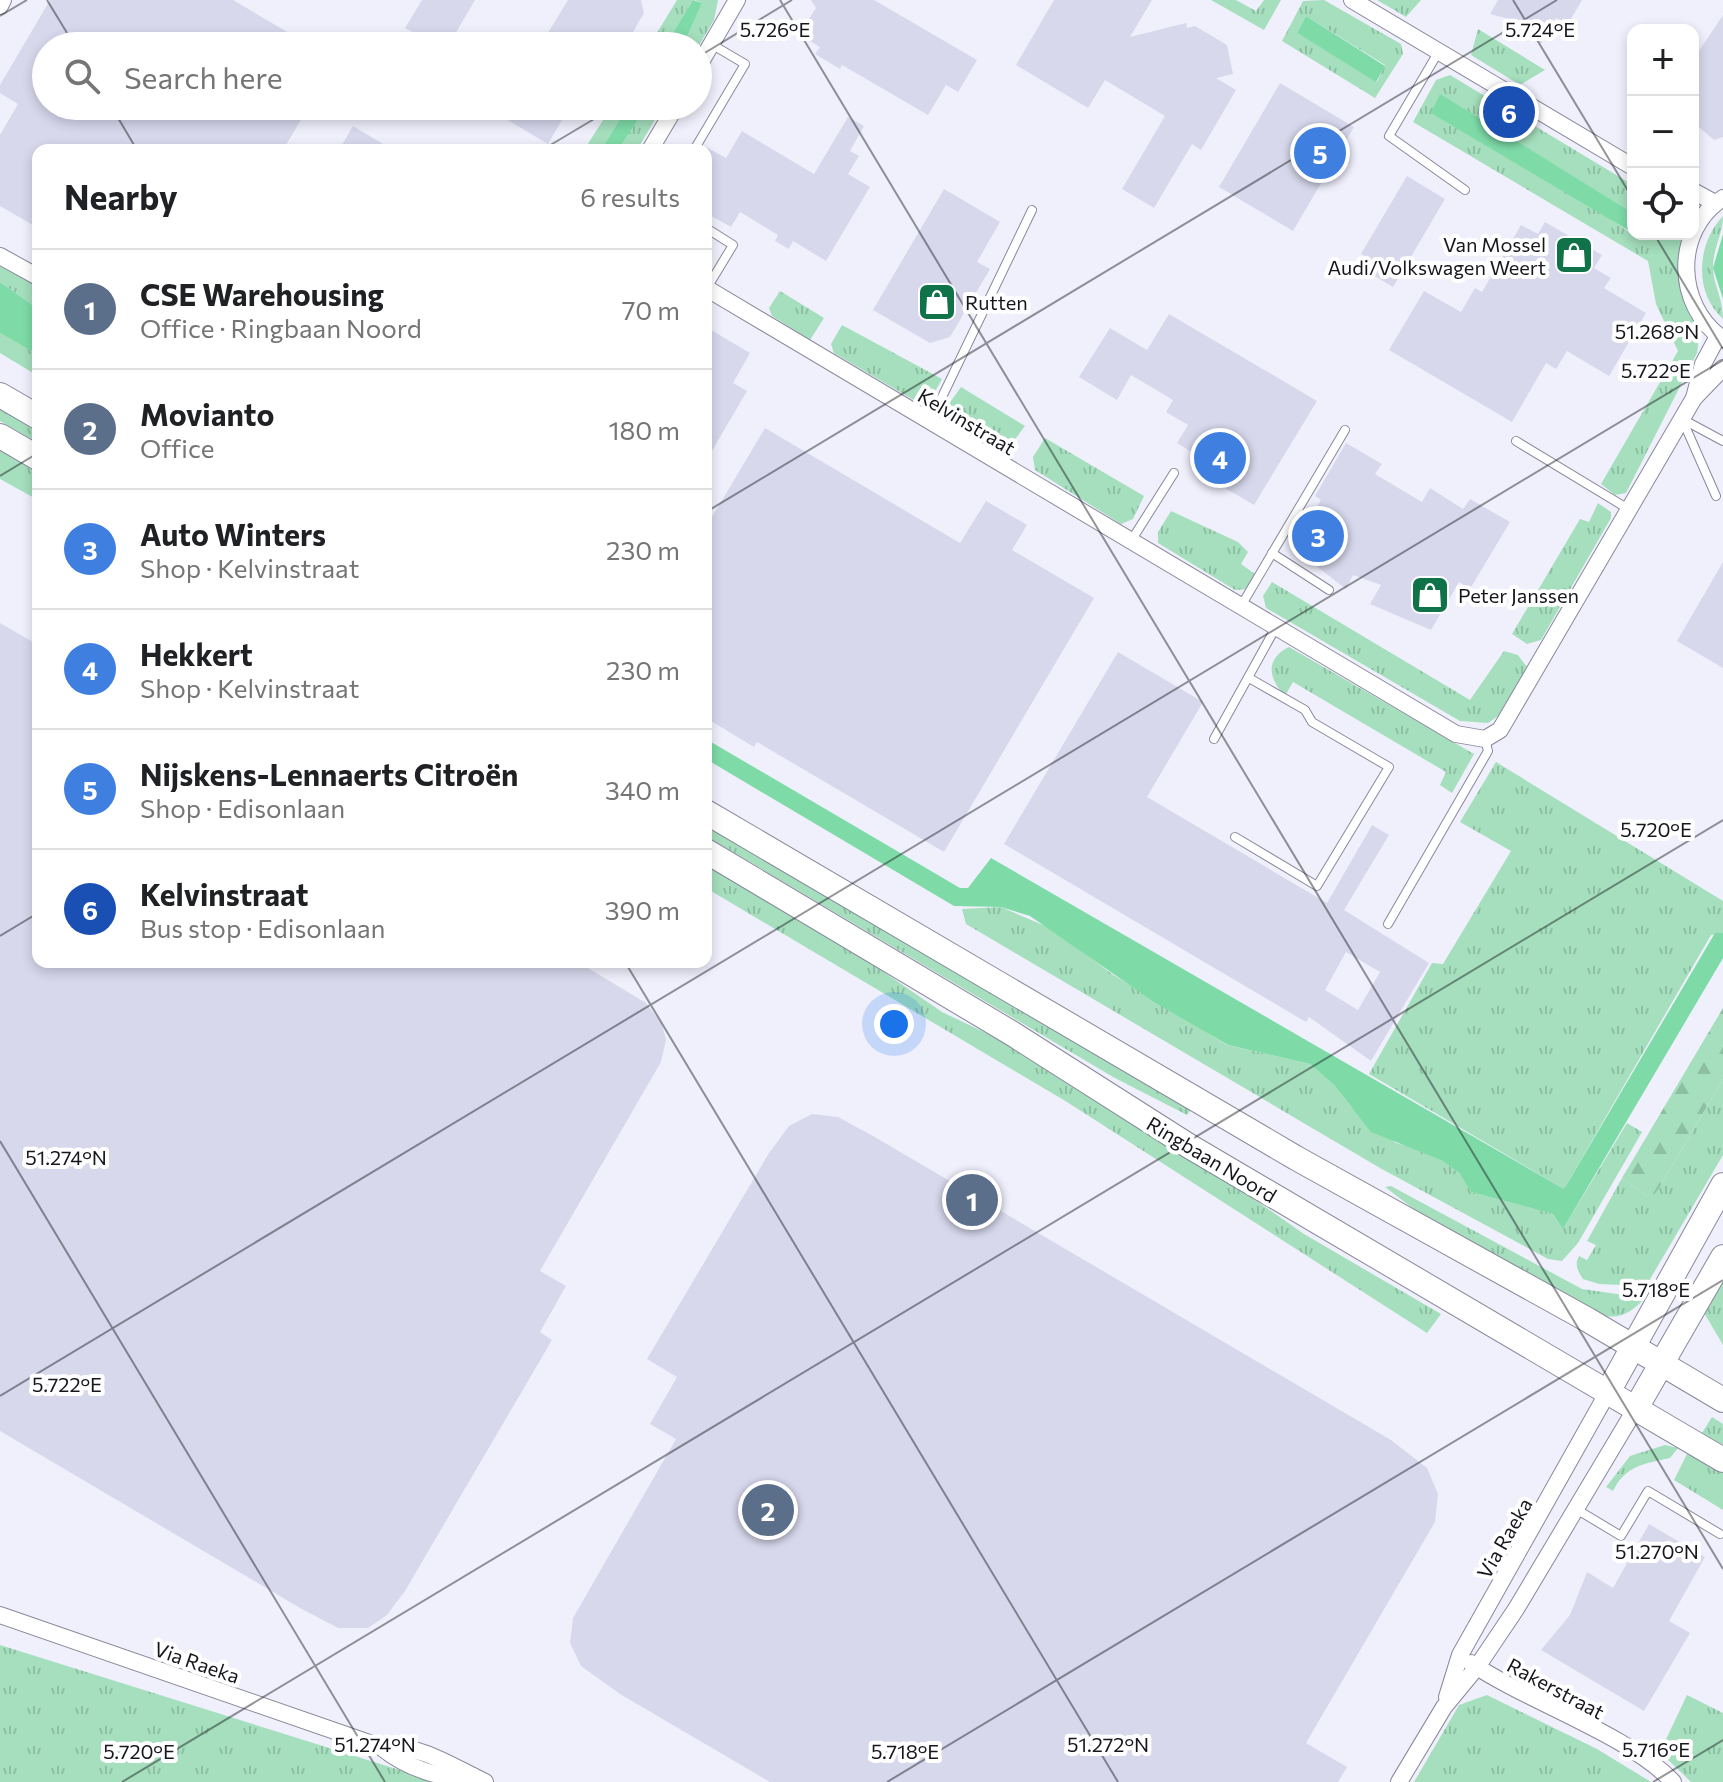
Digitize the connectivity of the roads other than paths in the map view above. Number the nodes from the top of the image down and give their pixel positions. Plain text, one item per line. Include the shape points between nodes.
1 (3, 0) edge
2 (737, 0) edge
3 (1352, 0) edge
4 (0, 6) edge
5 (712, 42) edge
6 (712, 45) edge
7 (1439, 50) junction
8 (668, 120) edge
9 (712, 120) edge
10 (712, 120) edge
11 (654, 144) edge
12 (698, 144) edge
13 (1627, 163) edge
14 (1465, 190) dead end
15 (1699, 193) edge
16 (1719, 201) edge
17 (1032, 210) dead end
18 (1699, 216) edge
19 (712, 232) edge
20 (1690, 240) edge
21 (0, 256) edge
22 (32, 274) edge
23 (712, 278) edge
24 (712, 292) edge
25 (1720, 338) edge
26 (1723, 368) edge
27 (0, 395) edge
28 (1694, 398) junction
29 (32, 414) edge
30 (1682, 419) junction
31 (930, 422) junction
32 (1345, 430) dead end
33 (0, 436) edge
34 (1516, 441) dead end
35 (1723, 441) edge
36 (32, 455) edge
37 (1174, 473) dead end
38 (1716, 496) dead end
39 (1630, 510) junction
40 (1131, 542) junction
41 (1272, 553) junction
42 (1329, 590) dead end
43 (1241, 606) junction
44 (1276, 627) junction
45 (1249, 678) junction
46 (1214, 739) dead end
47 (1485, 739) junction
48 (712, 816) edge
49 (1235, 837) dead end
50 (712, 855) edge
51 (1388, 924) dead end
52 (1723, 1185) edge
53 (1723, 1257) edge
54 (1632, 1345) junction
55 (1662, 1363) junction
56 (1608, 1392) junction
57 (1723, 1400) edge
58 (1636, 1408) junction
59 (1723, 1460) edge
60 (1576, 1509) junction
61 (1720, 1534) dead end
62 (0, 1615) edge
63 (1460, 1655) junction
64 (1477, 1667) junction
65 (1444, 1707) junction
66 (476, 1780) edge
67 (1399, 1782) edge
68 (1673, 1782) edge

1 - 4 street
2 - 5 street
3 - 7 street
6 - 10 lane via 745,64
7 - 13 street
7 - 14 lane via 1389,136
8 - 11 street
9 - 12 lane
15 - 16 street
16 - 18 street
17 - 31 lane
19 - 23 lane via 733,245
20 - 25 street via 1685,269 1689,294
21 - 22 street
24 - 31 street, Kelvinstraat
25 - 28 street via 1703,364
26 - 28 street
27 - 29 main road
28 - 30 street
30 - 35 lane
30 - 38 lane
30 - 39 street
31 - 40 street, Kelvinstraat
32 - 41 lane
33 - 36 main road
34 - 39 lane
37 - 40 lane
39 - 47 street via 1500,730
40 - 43 street, Kelvinstraat
41 - 42 lane
41 - 43 lane
43 - 44 street, Kelvinstraat
44 - 45 lane
44 - 47 street, Kelvinstraat via 1456,734
45 - 46 lane
45 - 49 lane via 1389,767 1317,886
47 - 51 lane via 1488,751
48 - 54 main road via 1296,1158
50 - 56 main road, Ringbaan Noord via 1202,1154
52 - 54 main road
53 - 55 main road
54 - 55 main road
54 - 56 main road
55 - 57 main road
55 - 58 main road
56 - 58 main road, Ringbaan Noord
56 - 63 street, Via Raeka
58 - 59 main road, Ringbaan Noord
58 - 60 street, Via Raeka
60 - 61 lane via 1621,1536 1648,1491
60 - 64 street, Via Raeka
62 - 66 street, Via Raeka via 381,1747 404,1745 461,1767
63 - 64 street, Rakerstraat
63 - 65 street, Via Raeka
64 - 65 street, Via Raeka
64 - 68 street, Rakerstraat via 1624,1747
65 - 67 street, Via Raeka

